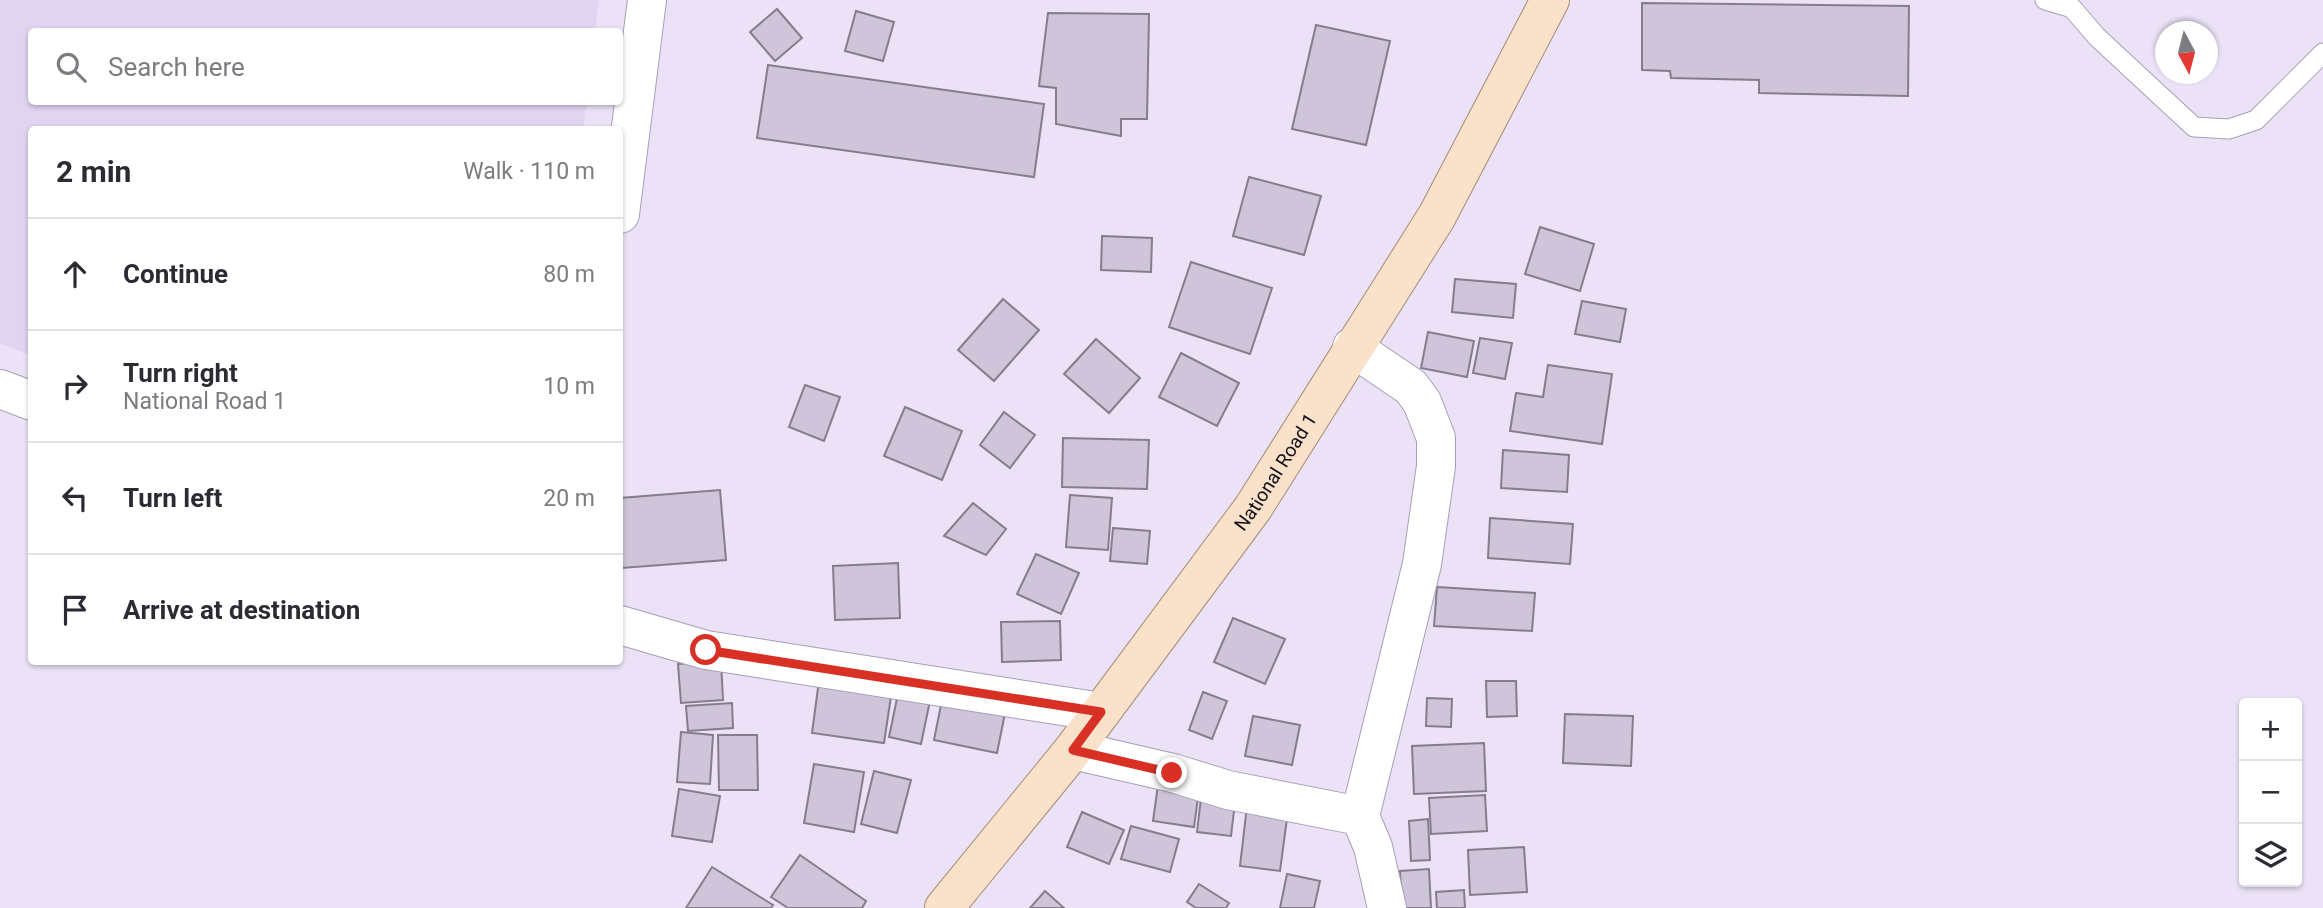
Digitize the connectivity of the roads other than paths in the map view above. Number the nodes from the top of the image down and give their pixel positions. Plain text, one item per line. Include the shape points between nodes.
1 (647, 0) edge
2 (1550, 0) edge
3 (2046, 0) edge
4 (2323, 53) edge
5 (623, 190) edge
6 (1352, 347) junction
7 (0, 389) edge
8 (28, 400) edge
9 (623, 626) edge
10 (1101, 712) junction
11 (1073, 750) junction
12 (1360, 817) junction
13 (944, 908) edge
14 (1387, 908) edge

1 - 5 street
2 - 6 main road, National Road 1 via 1437,216
3 - 4 lane via 2072,8 2096,37 2194,127 2229,129 2256,120
6 - 10 main road, National Road 1 via 1253,508
6 - 12 street via 1411,387 1436,438 1422,564
7 - 8 street
9 - 10 street via 706,650
10 - 11 main road, National Road 1
11 - 12 street via 1228,790
11 - 13 main road, National Road 1
12 - 14 street via 1373,847

